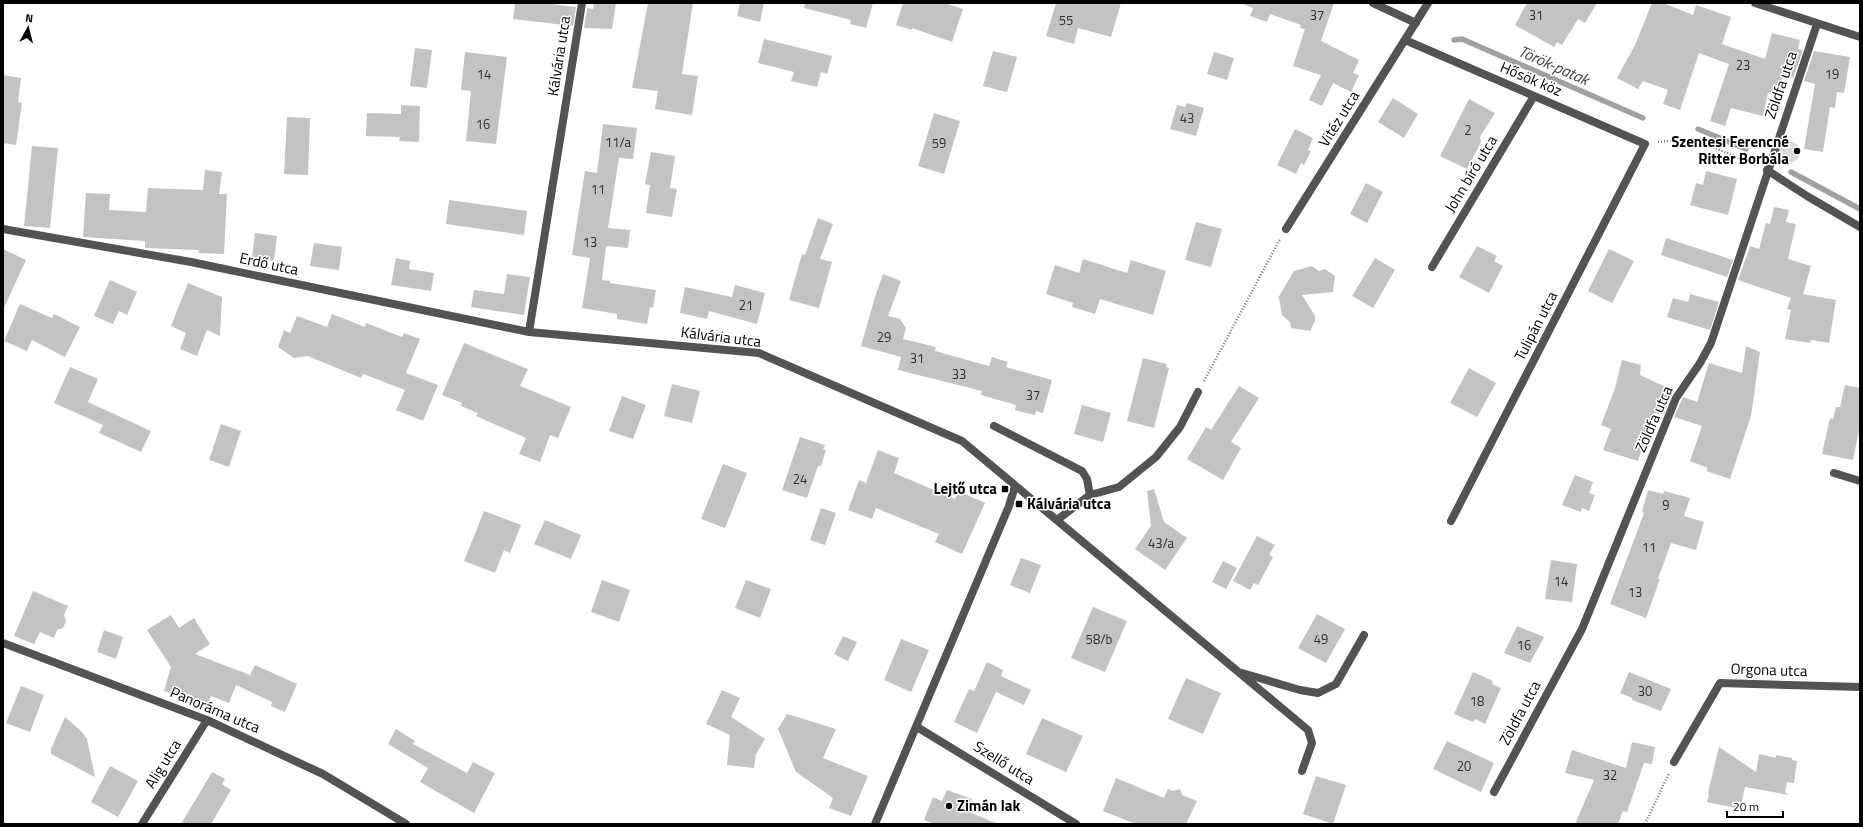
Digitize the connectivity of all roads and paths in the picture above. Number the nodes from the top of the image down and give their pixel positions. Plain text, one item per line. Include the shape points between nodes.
1 (582, 3) edge
2 (1373, 3) edge
3 (1428, 3) edge
4 (1755, 3) edge
5 (1416, 23) junction
6 (1817, 24) junction
7 (1860, 37) edge
8 (1405, 40) junction
9 (1534, 96) junction
10 (1645, 144) junction
11 (1767, 170) junction
12 (1860, 227) edge
13 (3, 229) edge
14 (1286, 229) joint
15 (1432, 268) dead end
16 (529, 332) junction
17 (1198, 392) joint
18 (994, 426) dead end
19 (1834, 473) dead end
20 (1860, 481) edge
21 (1015, 486) junction
22 (1090, 496) junction
23 (1057, 520) junction
24 (1451, 521) dead end
25 (1364, 635) dead end
26 (3, 643) edge
27 (1237, 672) junction
28 (1860, 687) edge
29 (207, 720) junction
30 (917, 727) junction
31 (1674, 762) joint
32 (1302, 771) dead end
33 (1494, 792) dead end
34 (142, 824) edge
35 (406, 824) edge
36 (875, 824) edge
37 (1076, 824) edge
38 (1645, 824) edge

1 - 16 street, Kálvária utca
2 - 5 street
3 - 5 street, Vitéz utca
4 - 6 street
5 - 8 street, Vitéz utca
6 - 7 street
6 - 11 street, Zöldfa utca
8 - 9 street, Hősök köz
8 - 14 street, Vitéz utca
9 - 10 street, Hősök köz
9 - 15 street, John bíró utca
10 - 11 path via 1693,139
10 - 24 street, Tulipán utca
11 - 12 street
11 - 33 street, Zöldfa utca via 1711,344 1676,398 1582,629
13 - 16 street, Erdő utca via 191,262
14 - 17 path
16 - 21 street, Kálvária utca via 759,353 962,441
17 - 22 street via 1180,427 1156,456 1119,487
18 - 22 street via 1082,471 1087,479
19 - 20 street
21 - 23 street, Kálvária utca
21 - 30 street
22 - 23 street
23 - 27 street, Kálvária utca
25 - 27 street, Kálvária utca via 1336,684 1318,693
26 - 29 street, Panoráma utca
27 - 32 street, Kálvária utca via 1308,730 1312,743
28 - 31 street, Orgona utca via 1720,683
29 - 34 street, Alig utca
29 - 35 street, Panoráma utca via 323,774
30 - 36 street
30 - 37 street, Szellő utca
31 - 38 path

